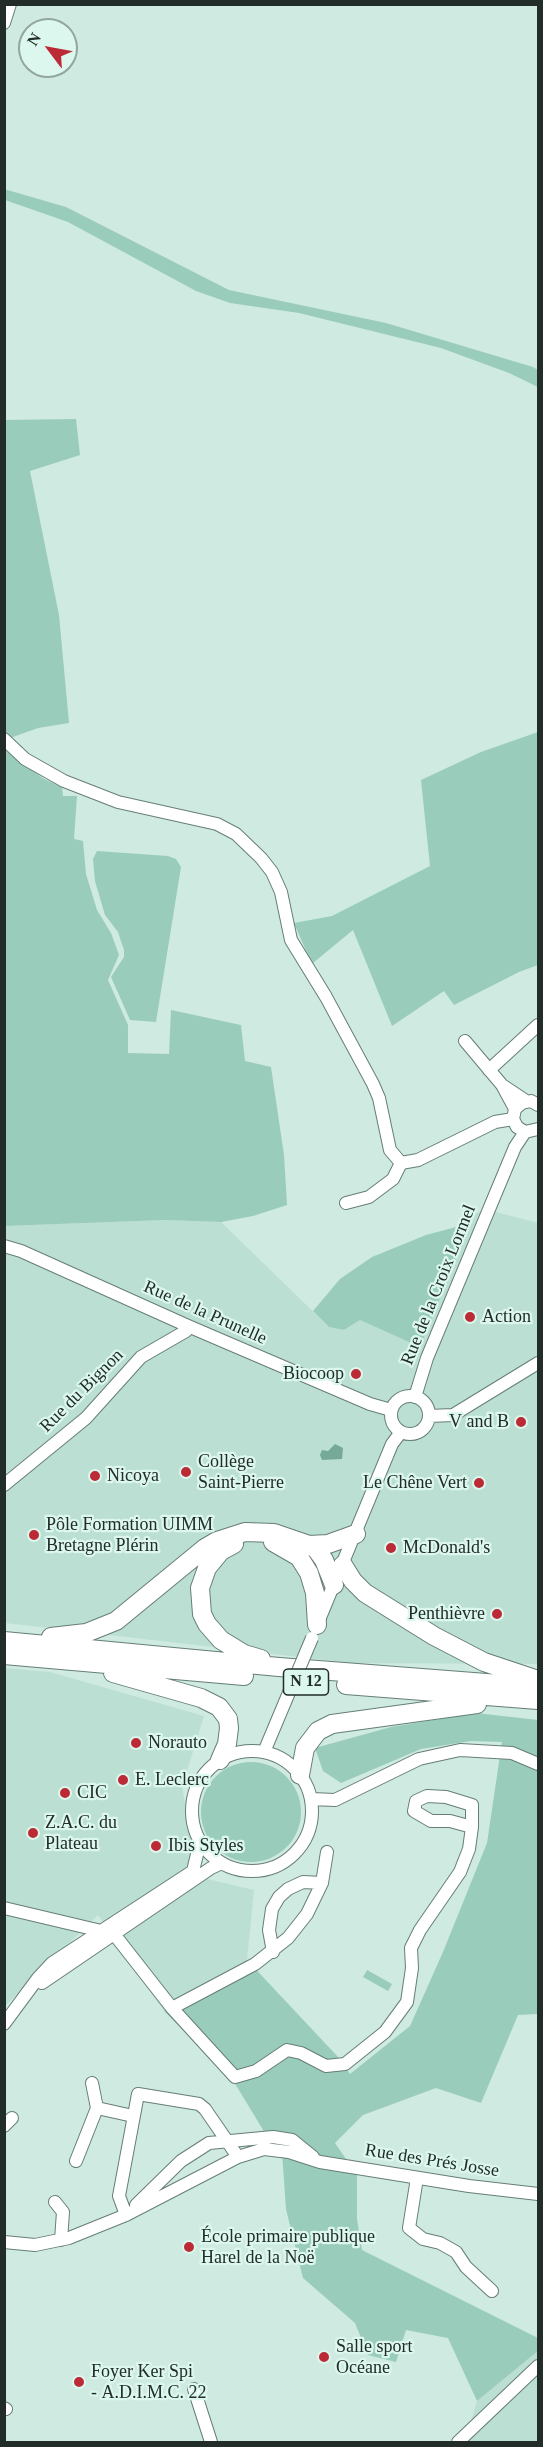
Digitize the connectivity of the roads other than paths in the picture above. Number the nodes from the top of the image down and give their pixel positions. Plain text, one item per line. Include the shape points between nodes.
1 (10, 4) edge
2 (4, 23) edge
3 (4, 739) edge
4 (538, 1025) edge
5 (465, 1041) dead end
6 (489, 1070) junction
7 (502, 1085) junction
8 (535, 1102) edge
9 (514, 1114) junction
10 (538, 1129) edge
11 (525, 1132) junction
12 (401, 1163) junction
13 (346, 1203) dead end
14 (4, 1246) edge
15 (188, 1326) junction
16 (538, 1363) edge
17 (415, 1397) junction
18 (391, 1410) junction
19 (433, 1416) junction
20 (401, 1432) junction
21 (4, 1485) edge
22 (356, 1534) junction
23 (309, 1545) junction
24 (343, 1565) junction
25 (334, 1585) junction
26 (315, 1632) junction
27 (4, 1640) edge
28 (4, 1655) edge
29 (75, 1661) junction
30 (279, 1667) junction
31 (538, 1680) edge
32 (538, 1687) edge
33 (538, 1702) edge
34 (264, 1752) junction
35 (220, 1760) junction
36 (538, 1764) edge
37 (300, 1775) junction
38 (311, 1799) junction
39 (472, 1827) junction
40 (200, 1842) junction
41 (327, 1852) dead end
42 (222, 1863) junction
43 (322, 1883) junction
44 (156, 1896) junction
45 (4, 1908) edge
46 (49, 1919) junction
47 (101, 1930) junction
48 (114, 1934) junction
49 (85, 1947) junction
50 (273, 1952) junction
51 (22, 1999) junction
52 (172, 2008) junction
53 (4, 2024) edge
54 (92, 2082) dead end
55 (97, 2108) junction
56 (133, 2116) junction
57 (226, 2141) junction
58 (238, 2157) junction
59 (76, 2161) dead end
60 (320, 2162) junction
61 (417, 2178) junction
62 (538, 2194) edge
63 (55, 2202) dead end
64 (126, 2215) junction
65 (61, 2240) junction
66 (4, 2242) edge
67 (492, 2292) dead end
68 (538, 2366) edge
69 (194, 2389) dead end
70 (211, 2442) edge
71 (458, 2442) edge

1 - 2 street
3 - 12 street via 25,759 64,781 118,802 217,824 236,834 261,858 281,892 291,940 373,1084 390,1150
4 - 6 street
5 - 6 street
6 - 7 street
7 - 8 street
7 - 9 street
8 - 9 street
9 - 11 street via 517,1128
9 - 12 street via 418,1160
10 - 11 street
11 - 17 street, Rue de la Croix Lormel via 515,1147 427,1358
12 - 13 street via 393,1179 369,1197
14 - 15 street, Rue de la Prunelle
15 - 18 street, Rue de la Prunelle
15 - 21 street, Rue du Bignon via 186,1331 141,1357 87,1418
16 - 19 street via 453,1415
17 - 18 street via 403,1397
17 - 19 street
18 - 20 street via 392,1423
19 - 20 street via 419,1432
20 - 22 street via 392,1444
22 - 23 highway via 328,1544
22 - 24 street
23 - 25 highway via 324,1560
23 - 27 highway via 260,1531 232,1535 205,1548 129,1611 102,1628 70,1636
24 - 25 street
24 - 31 highway via 365,1593 434,1636 484,1662
25 - 26 street
26 - 30 highway via 315,1593 309,1573 290,1550 270,1541 245,1540 213,1559 200,1588 207,1624 231,1647
26 - 34 street, bridge
27 - 30 highway, N 12
28 - 29 highway, N 12
29 - 33 highway, N 12
29 - 35 highway via 201,1698 219,1707 229,1728
30 - 32 highway, N 12
33 - 37 highway via 527,1706 468,1704 332,1724 318,1731 305,1748
34 - 35 street via 249,1751
34 - 37 street via 290,1765
35 - 40 street via 198,1784 193,1799 193,1823
36 - 38 street via 512,1753 460,1750 420,1759 335,1800
37 - 38 street
38 - 42 street via 308,1832 288,1859 257,1871
39 - 39 street via 472,1805 446,1797 427,1796 416,1801 414,1811 430,1821
39 - 52 street via 470,1849 460,1872 411,1948 407,2001 385,2032 345,2064 326,2066 287,2050 256,2071 235,2077
40 - 42 street
40 - 44 street via 192,1871
41 - 43 street
42 - 48 street
43 - 50 street via 307,1914
43 - 50 street via 303,1882 279,1898 270,1919
44 - 47 street
44 - 48 street via 114,1928
45 - 46 street
46 - 47 street
46 - 49 street via 65,1927
47 - 48 street
47 - 49 street
48 - 49 street
48 - 52 street
49 - 51 street
49 - 51 street via 52,1963
50 - 52 street
51 - 53 street
54 - 55 street
55 - 56 street
55 - 59 street
56 - 57 street via 138,2094 196,2103 205,2109
56 - 64 street via 119,2196
57 - 58 street
57 - 60 street, Rue des Prés Josse via 273,2137 292,2140
57 - 64 street, Rue des Prés Josse via 209,2143 192,2152
58 - 60 street, Rue des Prés Josse via 264,2149
58 - 64 street, Rue des Prés Josse
60 - 61 street, Rue des Prés Josse
61 - 62 street, Rue des Prés Josse
61 - 67 street via 409,2228 423,2239 456,2252
63 - 65 street via 63,2212
64 - 65 street, Rue des Prés Josse
65 - 66 street, Rue des Prés Josse via 35,2245
68 - 71 street
69 - 70 street

